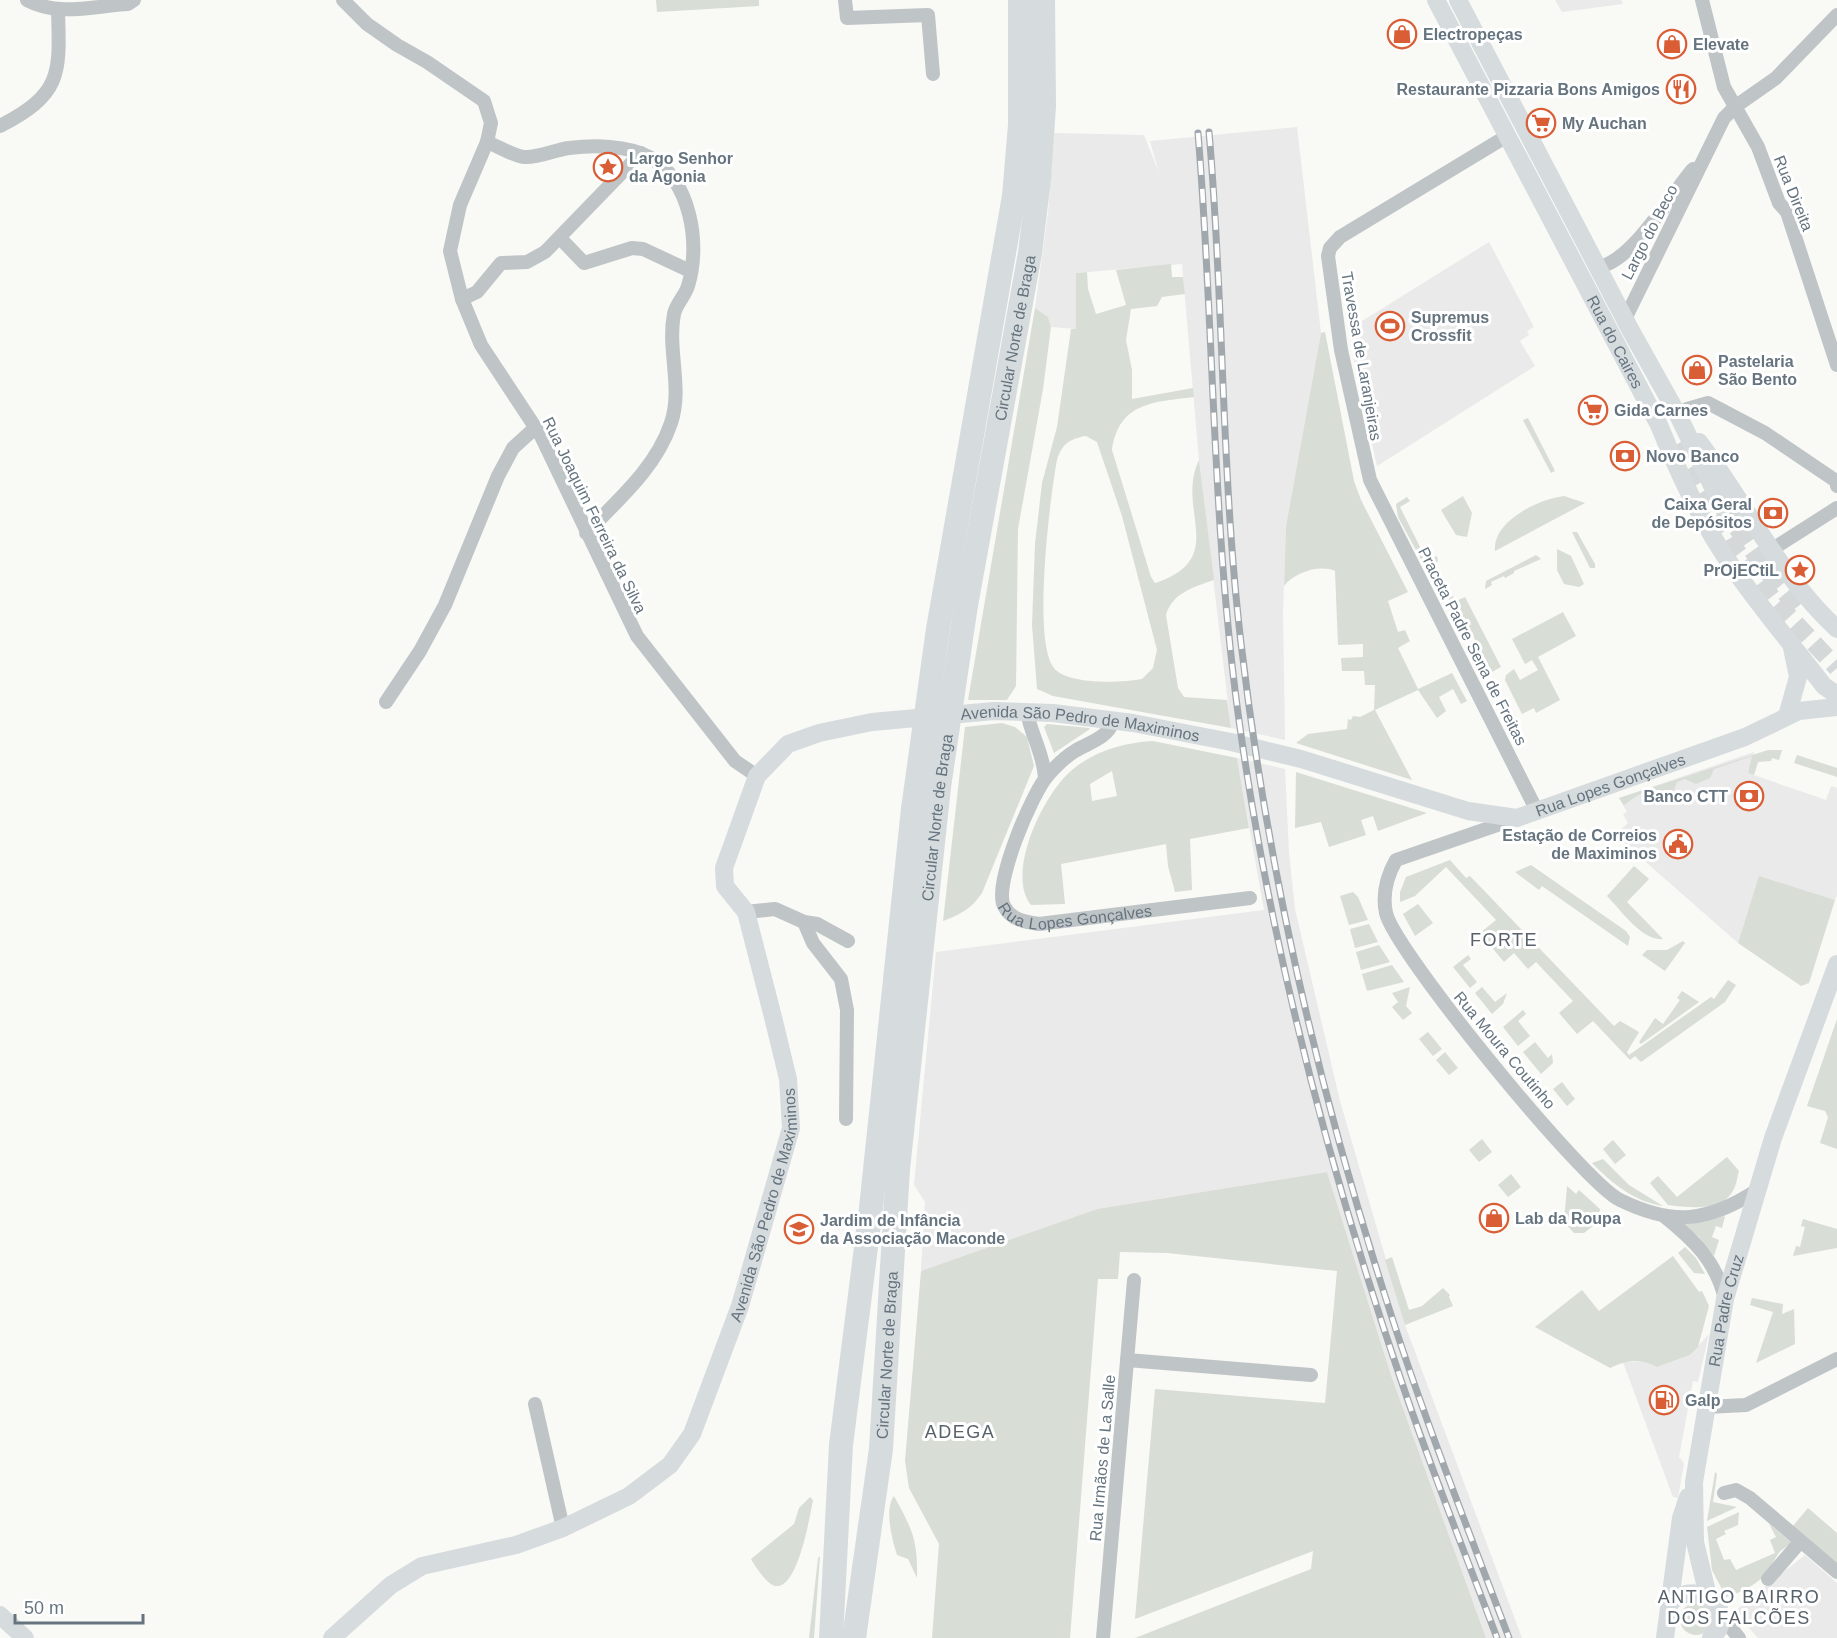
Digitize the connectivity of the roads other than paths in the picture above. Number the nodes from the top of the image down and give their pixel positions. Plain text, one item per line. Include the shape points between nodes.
1 (27, 0) edge
2 (134, 0) edge
3 (343, 0) edge
4 (845, 0) edge
5 (1020, 0) edge
6 (1043, 0) edge
7 (1436, 0) edge
8 (1458, 0) edge
9 (1702, 0) edge
10 (58, 10) junction
11 (1837, 15) edge
12 (933, 74) dead end
13 (1736, 106) junction
14 (0, 126) edge
15 (1507, 136) junction
16 (487, 142) junction
17 (641, 153) junction
18 (1702, 158) junction
19 (561, 239) junction
20 (1597, 267) junction
21 (690, 271) junction
22 (462, 299) junction
23 (1625, 320) junction
24 (1837, 364) edge
25 (1678, 415) junction
26 (535, 428) junction
27 (1837, 486) edge
28 (1378, 497) joint
29 (1722, 506) tunnel mouth
30 (1837, 508) edge
31 (586, 533) junction
32 (1771, 550) junction
33 (1837, 629) edge
34 (1791, 644) junction
35 (1837, 695) edge
36 (386, 702) dead end
37 (1837, 707) edge
38 (1027, 712) junction
39 (1787, 716) junction
40 (1113, 721) junction
41 (757, 776) junction
42 (1045, 777) junction
43 (1537, 811) junction
44 (1517, 818) junction
45 (1396, 860) joint
46 (1250, 898) dead end
47 (746, 912) junction
48 (804, 922) junction
49 (848, 941) dead end
50 (1837, 964) edge
51 (1821, 1010) junction
52 (846, 1119) dead end
53 (1756, 1191) junction
54 (1664, 1216) junction
55 (1134, 1280) dead end
56 (1725, 1299) junction
57 (1837, 1359) edge
58 (1127, 1360) junction
59 (1715, 1364) junction
60 (1311, 1375) dead end
61 (535, 1404) dead end
62 (1706, 1407) junction
63 (1694, 1482) junction
64 (1724, 1493) dead end
65 (562, 1528) junction
66 (1800, 1542) junction
67 (1837, 1572) edge
68 (1767, 1579) dead end
69 (1708, 1596) junction
70 (1672, 1601) junction
71 (1720, 1614) junction
72 (0, 1615) edge
73 (1670, 1633) edge
74 (25, 1638) edge
75 (332, 1638) edge
76 (831, 1638) edge
77 (854, 1638) edge
78 (1102, 1638) edge
79 (1711, 1638) edge
80 (1739, 1638) edge

1 - 10 street via 42,8
2 - 10 street via 128,4
3 - 16 street, Rua Joaquim Ferreira da Silva via 367,24 484,101 491,123
4 - 12 street via 847,18 928,15
5 - 76 highway, Circular Norte de Braga via 1020,124 1014,196 938,629 913,809 866,1251 841,1445
6 - 77 highway, Circular Norte de Braga via 1044,106 1039,179 1030,253 963,627 937,798 898,1169 881,1449
7 - 15 street, Rua do Caires
8 - 20 street, Rua do Caires
9 - 13 street, Rua Direita via 1724,87
10 - 14 street via 59,60 55,79 27,109
11 - 13 street, Largo do Beco via 1776,78
13 - 18 street, Largo do Beco via 1715,132
13 - 24 street, Rua Direita via 1758,147 1779,203 1787,212
15 - 28 street, Travessa de Laranjeiras via 1340,237 1329,248 1341,350 1365,464
15 - 34 street, Rua do Caires via 1659,425 1701,516 1730,564
16 - 17 street via 524,157 584,147
16 - 22 street, Rua Joaquim Ferreira da Silva via 460,205 450,251
17 - 19 street
17 - 21 street via 666,168 678,185 692,235
18 - 20 street, Largo do Beco via 1660,215 1618,257
18 - 23 street, Largo do Beco
19 - 21 street via 585,263 632,248 643,249
19 - 22 street via 527,262 501,263 477,292
20 - 23 street, Rua do Caires
21 - 31 street via 688,288 674,315 675,405 671,423 656,455 638,480
22 - 26 street, Rua Joaquim Ferreira da Silva via 481,345
23 - 25 street, Rua do Caires
25 - 27 street via 1708,403 1765,433 1836,481
25 - 29 street, Rua do Caires
25 - 32 street, Rua do Caires via 1710,456
26 - 31 street, Rua Joaquim Ferreira da Silva
26 - 36 street via 513,448 445,605
28 - 43 street, Praceta Padre Sena de Freitas
30 - 32 street
31 - 41 street, Rua Joaquim Ferreira da Silva via 637,636 735,761
32 - 33 street, Rua do Caires
34 - 35 street, Rua do Caires via 1824,686
34 - 39 street via 1798,677
37 - 39 street, Rua Lopes Gonçalves via 1810,708
38 - 40 street, Avenida São Pedro de Maximinos
38 - 41 street, Avenida São Pedro de Maximinos via 993,711 872,722 819,734 788,744
38 - 42 street via 1040,745
39 - 43 street, Rua Lopes Gonçalves via 1745,738
40 - 42 street, Rua Lopes Gonçalves via 1106,734 1074,752
40 - 44 street, Avenida São Pedro de Maximinos via 1255,747 1468,811
41 - 47 street, Avenida São Pedro de Maximinos via 724,868 725,886
42 - 46 street, Rua Lopes Gonçalves via 1018,833 1002,879 1003,904 1019,921 1039,924
43 - 44 street, Rua Lopes Gonçalves
44 - 45 street, Rua Lopes Gonçalves
45 - 54 street, Rua Moura Coutinho via 1386,884 1386,913 1405,952 1428,984 1594,1181 1619,1200
47 - 48 street via 775,909
47 - 65 street, Avenida São Pedro de Maximinos via 788,1079 791,1128 770,1208 740,1306 692,1434 670,1465 629,1496
48 - 49 street via 817,924
48 - 52 street via 813,943 841,979 847,1010
50 - 51 street, Rua Padre Cruz
51 - 53 street, Rua Padre Cruz via 1792,1081
51 - 59 street, Rua Padre Cruz
53 - 54 street, Rua Moura Coutinho via 1717,1213
53 - 56 street, Rua Padre Cruz
54 - 56 street, Rua Moura Coutinho via 1707,1255
55 - 58 street, Rua Irmãos de La Salle
56 - 59 street, Rua Padre Cruz
57 - 62 street via 1746,1405
58 - 60 street
58 - 78 street, Rua Irmãos de La Salle
59 - 62 street
61 - 65 street
62 - 63 street
63 - 69 street via 1695,1542
63 - 70 street via 1681,1518
64 - 66 street via 1736,1490 1750,1498
65 - 75 street, Avenida São Pedro de Maximinos via 516,1545 422,1566 391,1585
66 - 67 street
66 - 68 street
69 - 70 street via 1689,1592
69 - 71 street
70 - 73 street
71 - 79 street via 1720,1625
71 - 80 street
72 - 74 street

